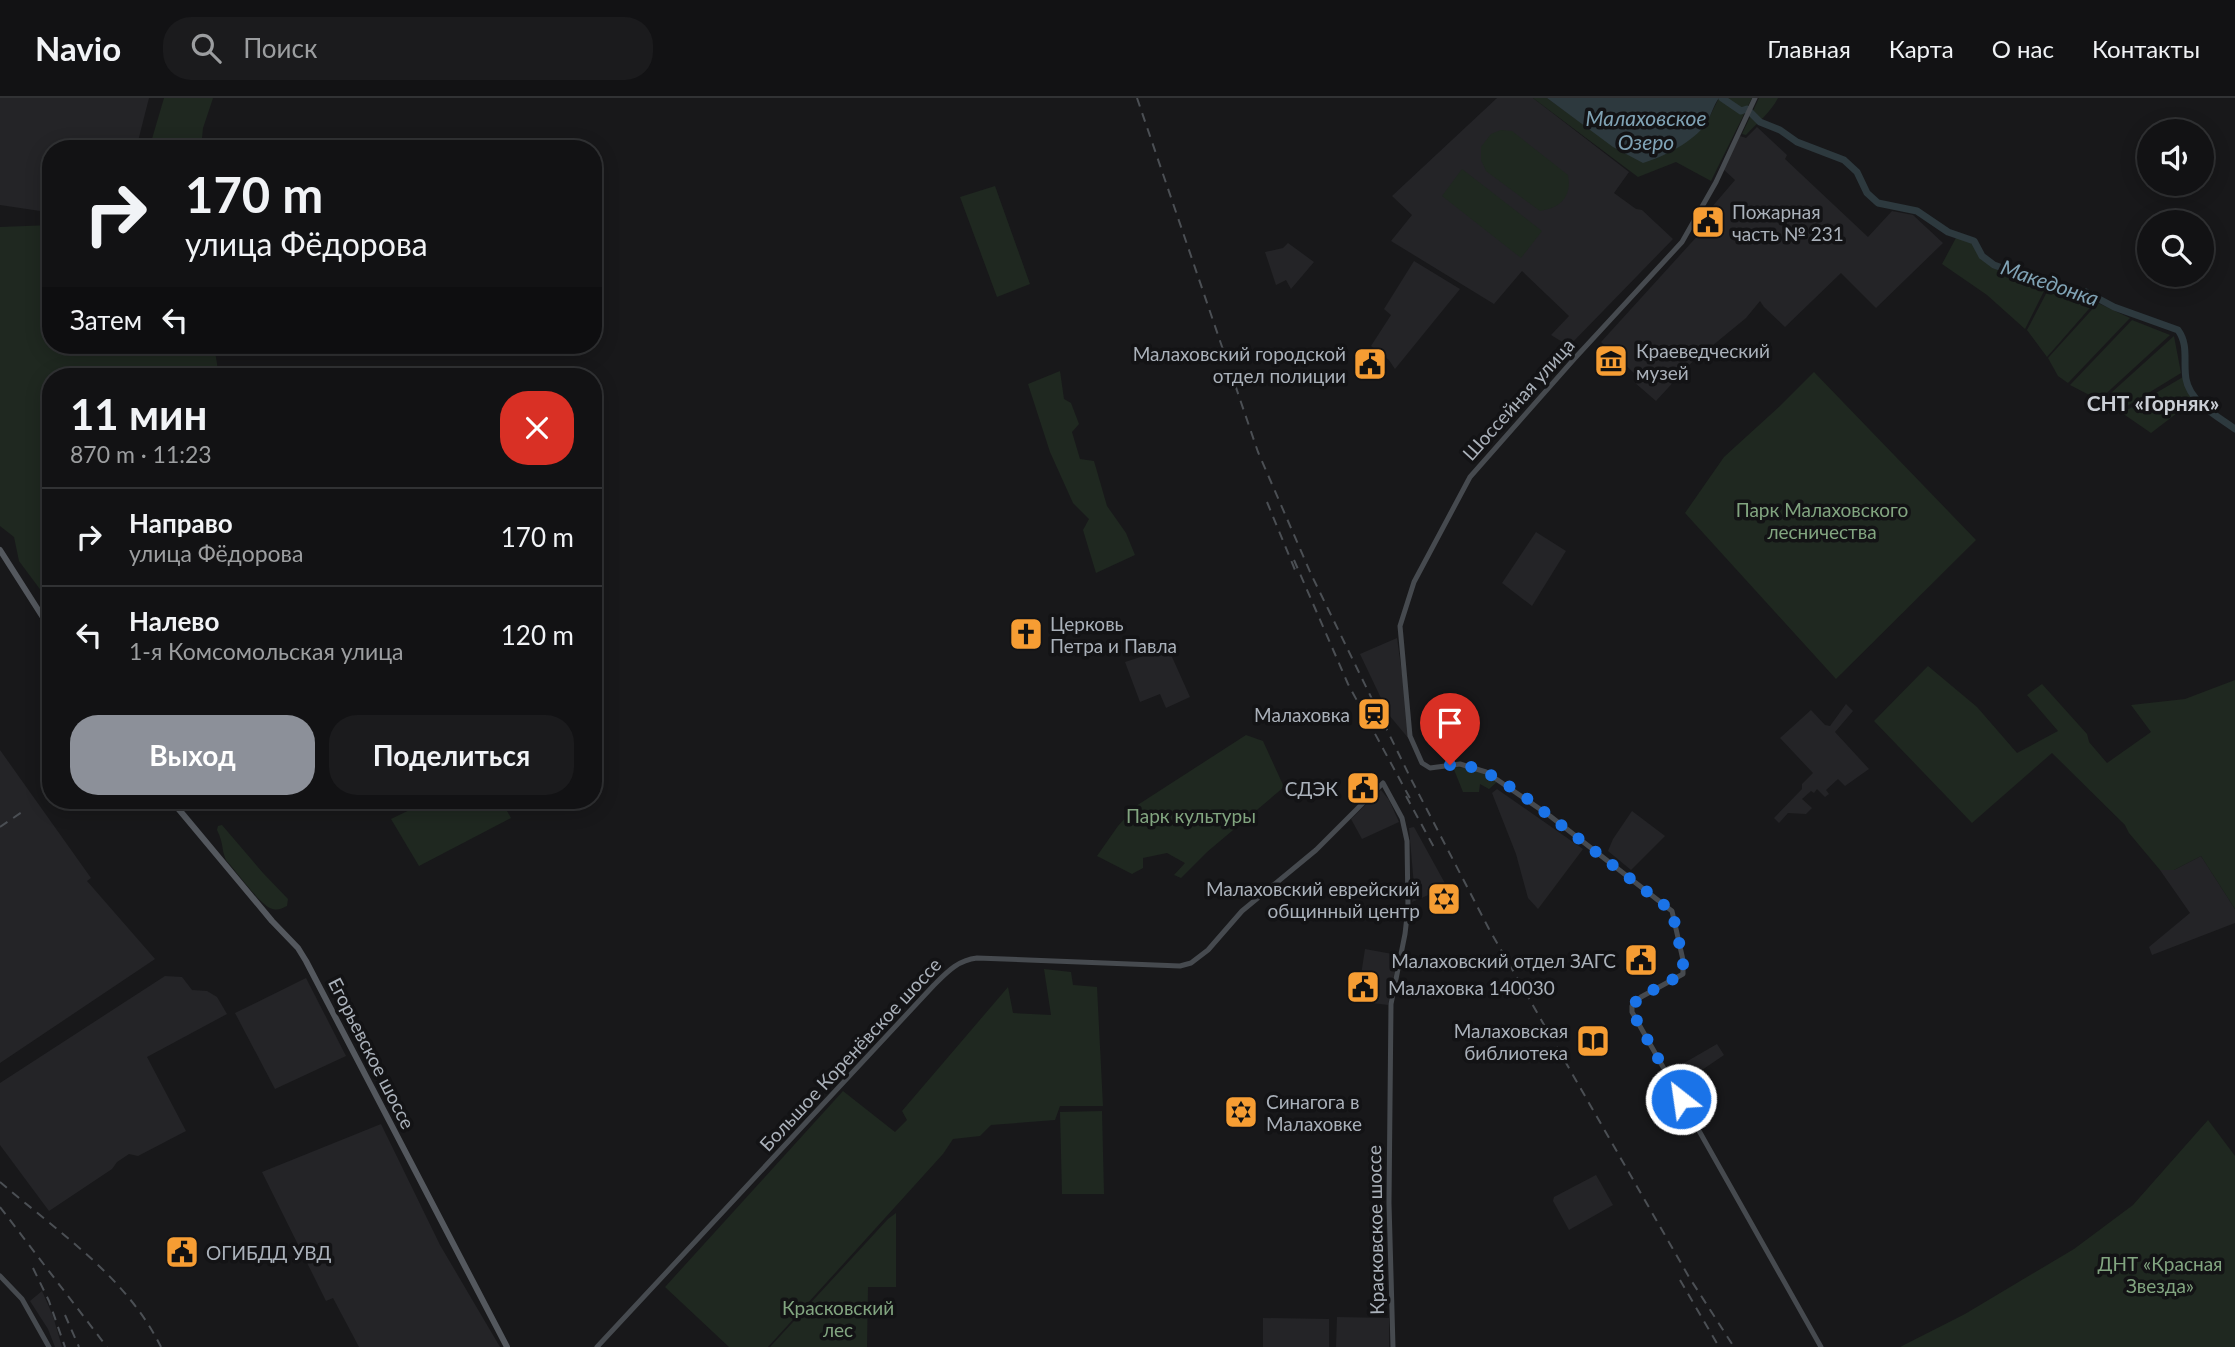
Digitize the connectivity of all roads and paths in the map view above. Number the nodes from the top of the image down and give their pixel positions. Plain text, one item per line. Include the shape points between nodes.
1 (1755, 98) edge
2 (0, 550) edge
3 (42, 616) edge
4 (1383, 783) joint
5 (179, 809) edge
6 (0, 1276) edge
7 (48, 1347) edge
8 (507, 1347) edge
9 (597, 1347) edge
10 (1393, 1347) edge
11 (1821, 1347) edge

1 - 11 main road, Шоссейная улица via 1682,242 1476,470 1410,591 1400,642 1413,746 1422,763 1427,767 1460,764 1486,772 1672,911 1683,974 1640,997 1632,1006 1636,1019
2 - 3 main road
4 - 9 main road, Большое Коренёвское шоссе via 1191,963 989,958 968,959 955,966
4 - 10 main road, Красковское шоссе via 1402,818 1407,841 1408,908 1390,1013
5 - 8 main road, Егорьевское шоссе via 306,961
6 - 7 main road via 22,1298

